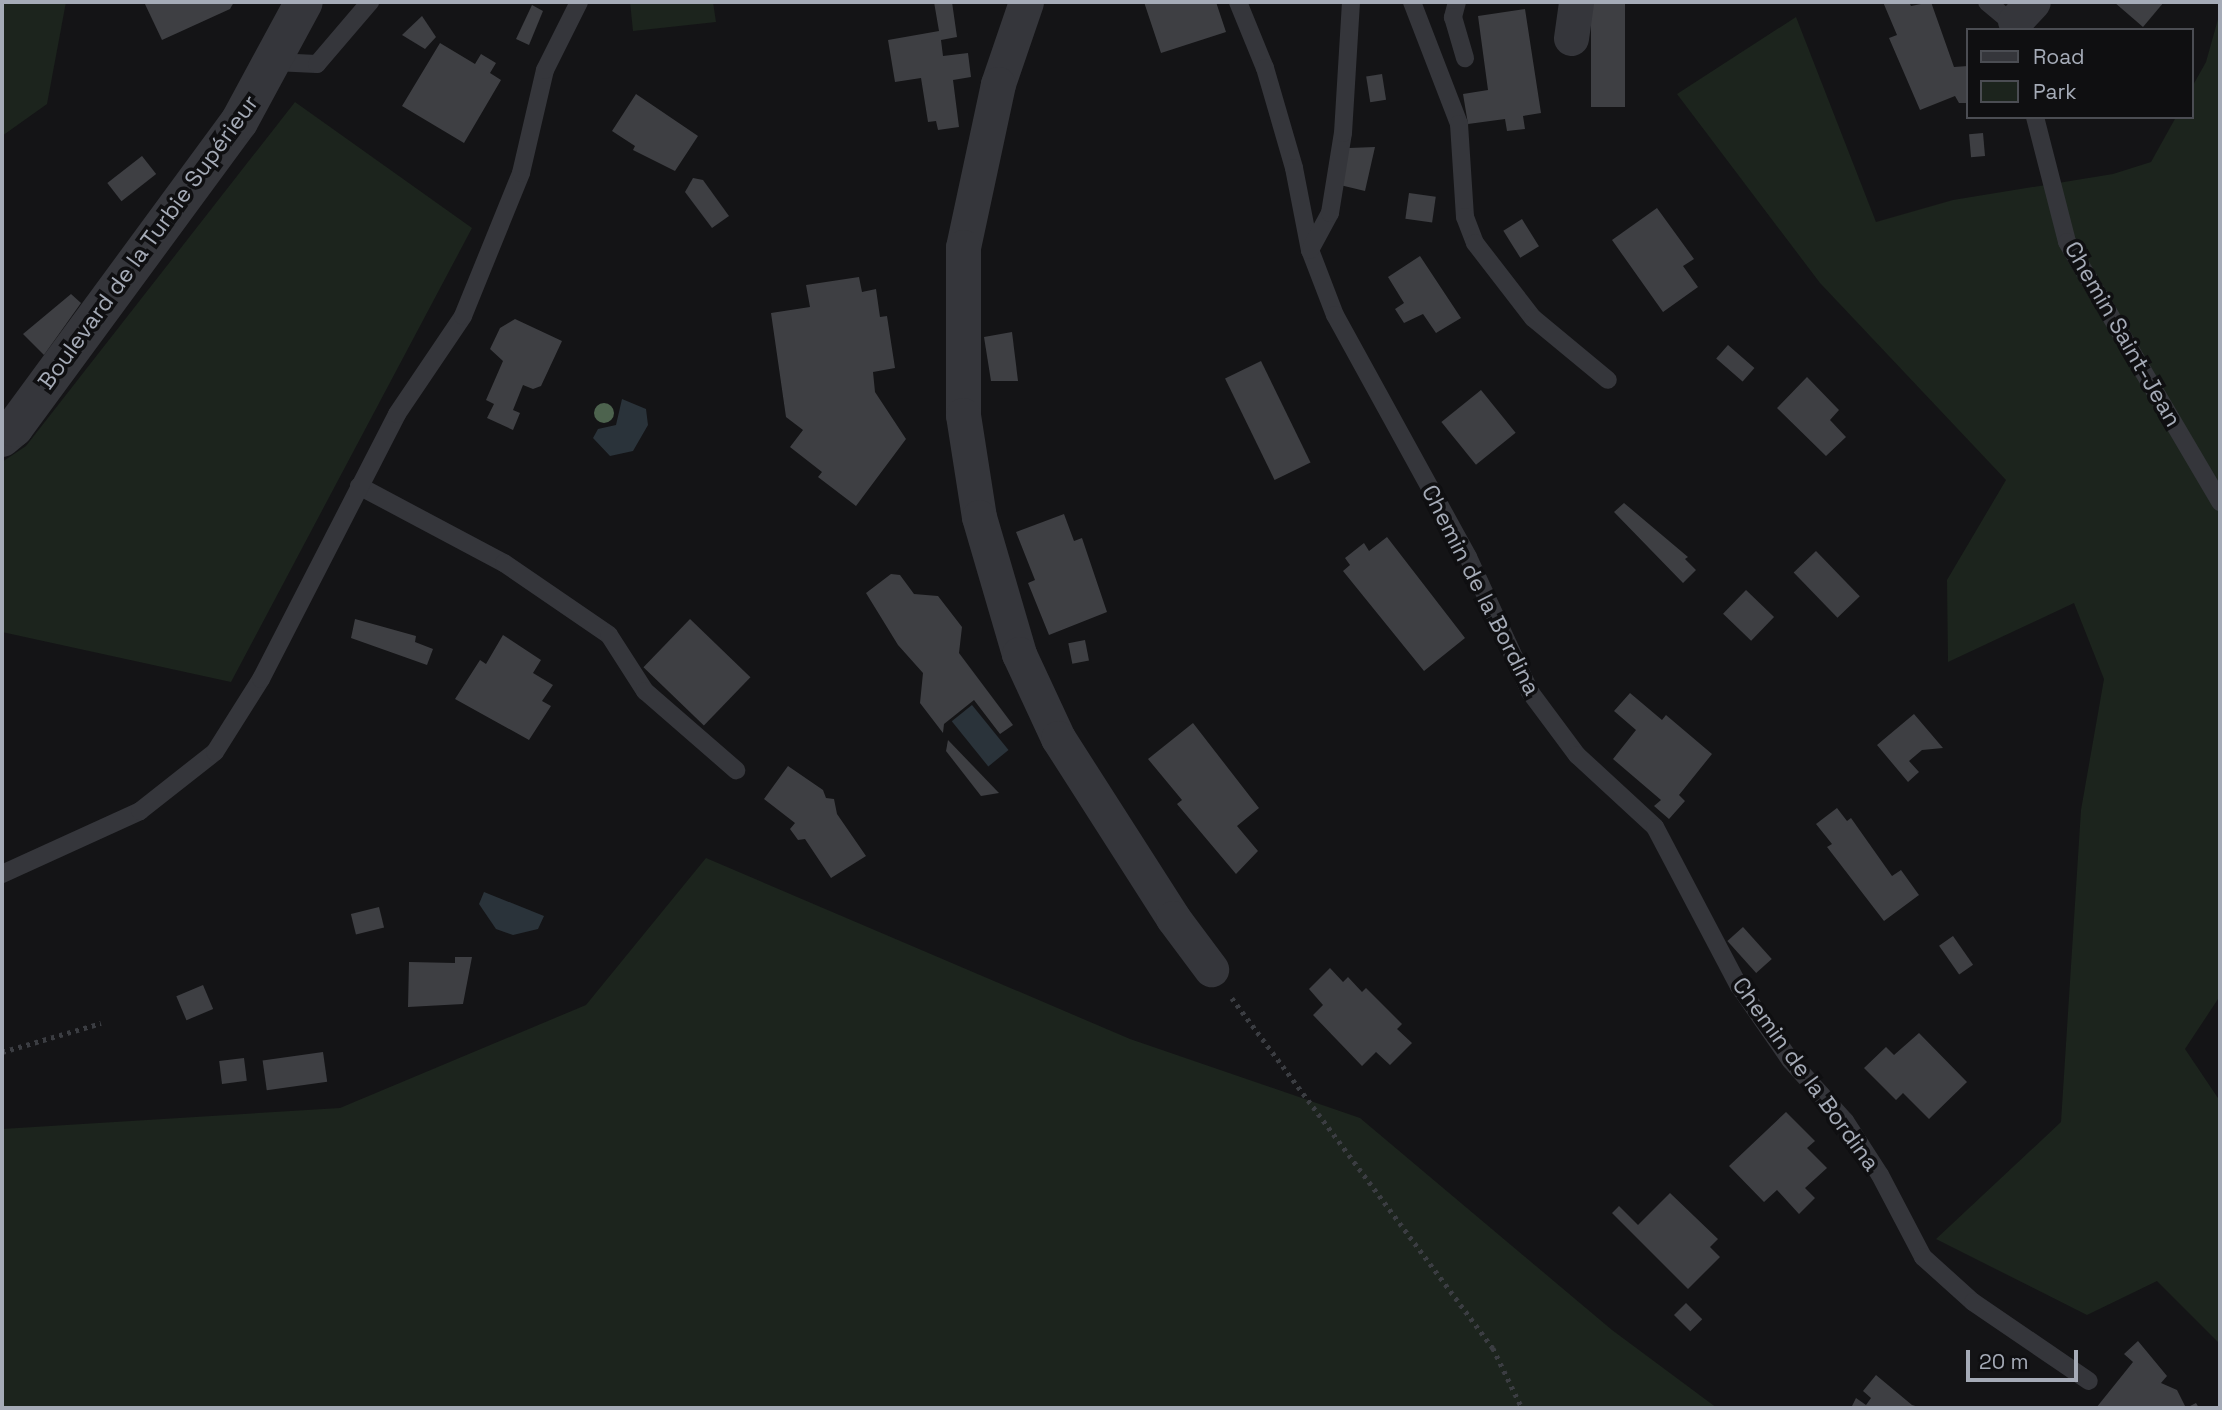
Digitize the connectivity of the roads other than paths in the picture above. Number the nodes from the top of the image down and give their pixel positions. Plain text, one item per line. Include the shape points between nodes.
1 (304, 2) edge
2 (370, 2) edge
3 (579, 2) edge
4 (1026, 2) edge
5 (1238, 2) edge
6 (1351, 2) edge
7 (1412, 2) edge
8 (1457, 2) edge
9 (1576, 2) edge
10 (1572, 38) dead end
11 (1465, 58) dead end
12 (274, 62) junction
13 (2036, 119) edge
14 (1310, 250) junction
15 (1608, 380) dead end
16 (2, 438) edge
17 (359, 486) junction
18 (2220, 502) edge
19 (736, 770) dead end
20 (2, 874) edge
21 (1211, 969) road end
22 (2089, 1381) dead end

1 - 12 street, Boulevard de la Turbie Supérieur
2 - 12 lane via 317,64
3 - 17 lane via 545,70 521,173 463,316 397,414
4 - 21 street via 998,84 963,247 963,415 979,517 1019,654 1058,738
5 - 14 lane, Chemin de la Bordina via 1265,68
6 - 14 lane via 1343,133 1330,213
7 - 15 lane via 1460,124 1465,218 1475,243 1533,318
8 - 11 lane via 1453,17
9 - 10 street
12 - 16 street, Boulevard de la Turbie Supérieur via 239,122 14,428
13 - 18 lane, Chemin Saint-Jean via 2067,242
14 - 22 lane, Chemin de la Bordina via 1335,315 1468,557 1530,692 1577,755 1654,827 1739,986 1791,1061 1845,1122 1880,1175 1923,1257 1973,1302
17 - 19 lane via 504,563 610,635 645,691
17 - 20 lane via 261,679 215,752 140,811

